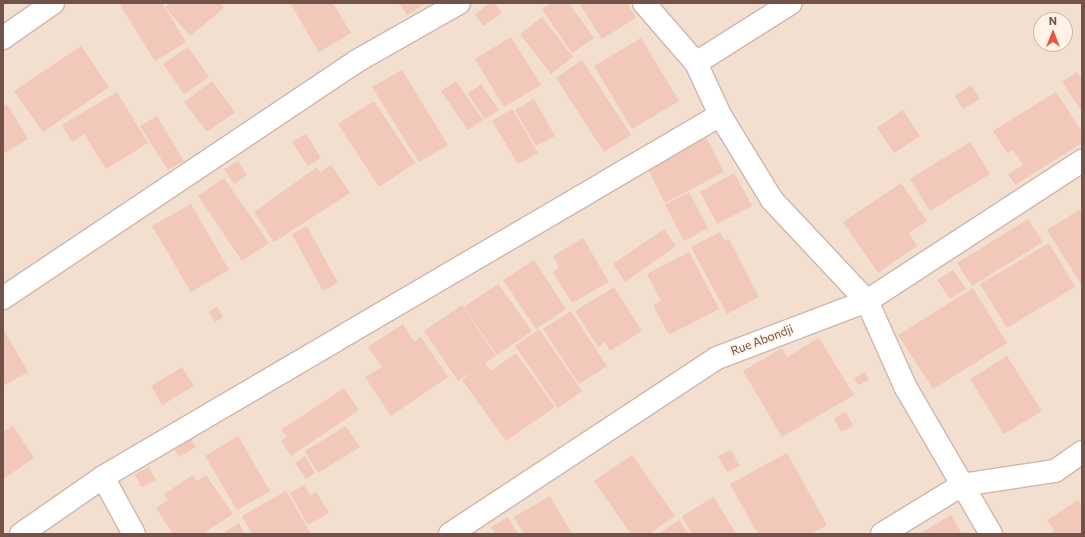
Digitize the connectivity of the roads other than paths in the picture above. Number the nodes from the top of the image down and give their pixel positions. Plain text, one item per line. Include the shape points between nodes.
1 (53, 3) edge
2 (459, 3) edge
3 (644, 3) edge
4 (791, 3) edge
5 (3, 38) edge
6 (696, 63) junction
7 (720, 115) junction
8 (1082, 161) edge
9 (3, 298) edge
10 (867, 301) junction
11 (1082, 452) edge
12 (103, 477) junction
13 (962, 485) junction
14 (21, 534) edge
15 (134, 534) edge
16 (450, 534) edge
17 (882, 534) edge
18 (991, 534) edge

1 - 5 street
2 - 9 street via 357,61
3 - 6 street
4 - 6 street
6 - 7 street
7 - 10 street via 772,200
7 - 12 street
8 - 10 street, Rue Abondji
10 - 13 street via 906,388
10 - 16 street, Rue Abondji via 717,358
11 - 13 street via 1055,471
12 - 14 street
12 - 15 street
13 - 17 street
13 - 18 street

